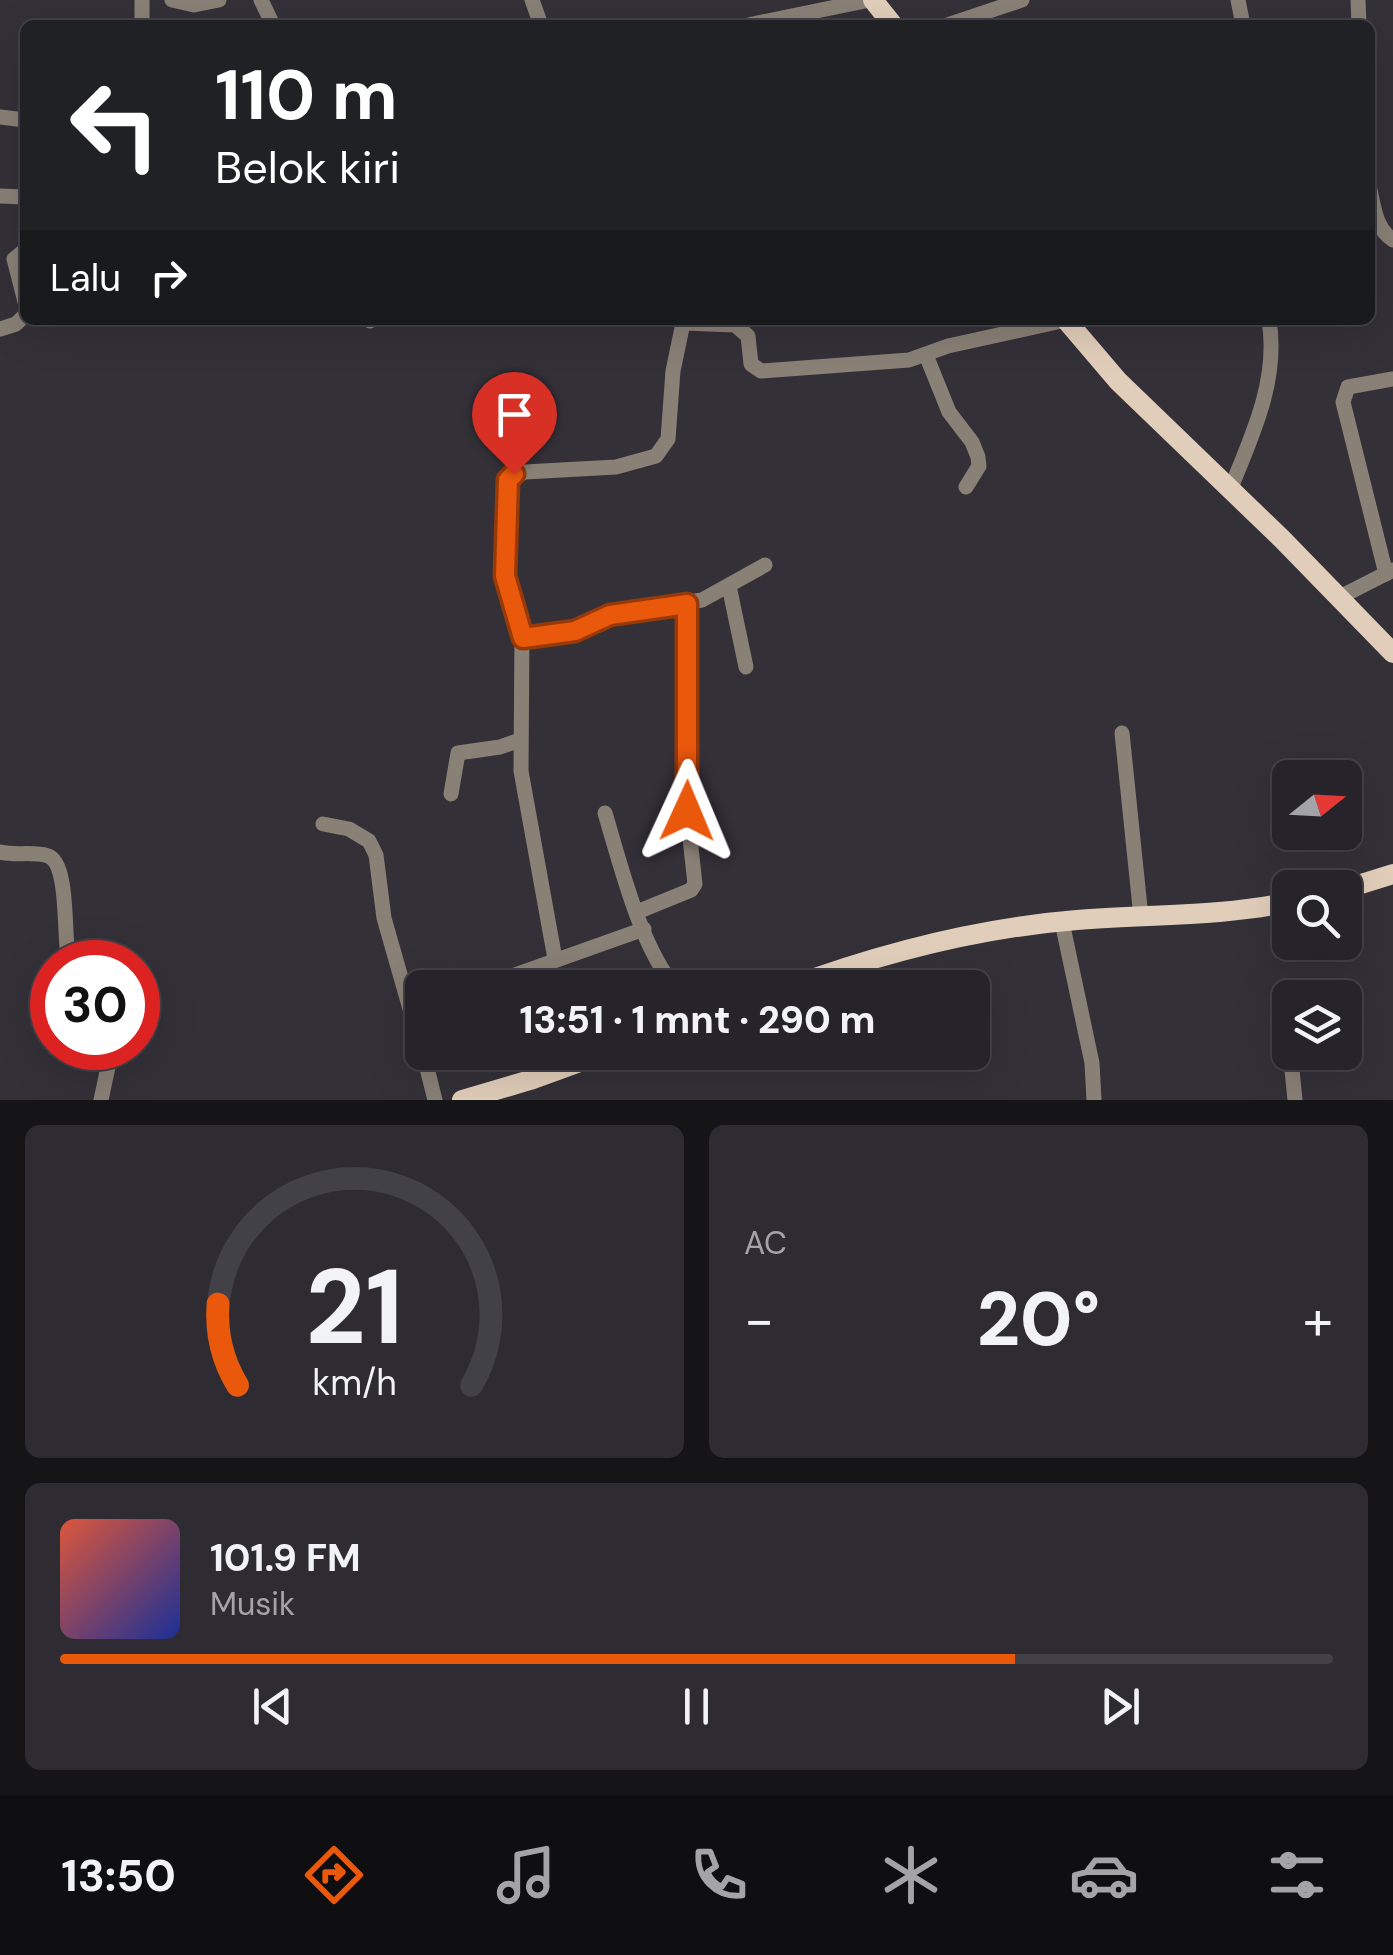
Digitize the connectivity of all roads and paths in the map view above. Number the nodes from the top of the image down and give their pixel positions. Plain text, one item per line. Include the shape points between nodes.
1 (172, 0) edge
2 (219, 0) edge
3 (872, 0) edge
4 (1022, 0) edge
5 (773, 20) edge
6 (889, 20) edge
7 (962, 20) edge
8 (1375, 209) edge
9 (1393, 240) edge
10 (20, 254) edge
11 (20, 282) edge
12 (681, 325) edge
13 (735, 325) edge
14 (1043, 325) edge
15 (1070, 325) edge
16 (1270, 325) edge
17 (926, 355) junction
18 (1393, 379) edge
19 (966, 487) dead end
20 (1230, 490) junction
21 (765, 565) dead end
22 (1389, 572) edge
23 (729, 586) junction
24 (1340, 597) junction
25 (687, 604) junction
26 (523, 638) junction
27 (1393, 653) edge
28 (746, 667) dead end
29 (1122, 733) dead end
30 (520, 740) junction
31 (451, 794) dead end
32 (605, 813) dead end
33 (323, 824) dead end
34 (0, 852) edge
35 (1393, 874) edge
36 (1362, 884) edge
37 (1272, 905) edge
38 (636, 912) junction
39 (1140, 917) junction
40 (1062, 922) junction
41 (644, 929) junction
42 (64, 940) edge
43 (556, 958) junction
44 (525, 970) edge
45 (662, 970) edge
46 (839, 970) edge
47 (405, 975) edge
48 (107, 1070) edge
49 (428, 1070) edge
50 (558, 1070) edge
51 (1292, 1070) dead end
52 (101, 1100) edge
53 (435, 1100) edge
54 (462, 1100) edge
55 (1094, 1100) edge
56 (1294, 1100) edge

1 - 2 street via 194,6
3 - 5 street
3 - 6 main road
4 - 7 street
8 - 9 street
10 - 11 street via 14,259
12 - 26 street via 665,448 616,467 525,472 508,480 505,576
13 - 17 street via 748,336 752,364 761,371
14 - 17 street
15 - 20 main road
16 - 20 street via 1270,382
17 - 19 street via 949,412 978,457
18 - 22 street via 1348,387 1343,402
20 - 24 main road
21 - 23 street
22 - 24 street
23 - 25 street
23 - 28 street
24 - 27 main road
25 - 26 street
25 - 38 street via 687,811 695,884
26 - 30 street
29 - 39 street
30 - 31 street via 458,753
30 - 43 street
32 - 38 street
33 - 47 street via 369,841 384,918
34 - 42 street via 50,856 57,863
35 - 36 main road
37 - 39 main road
38 - 41 street
39 - 40 main road
40 - 46 main road via 899,949
40 - 55 street
41 - 43 street
41 - 45 street
43 - 44 street
48 - 52 street
49 - 53 street
50 - 54 main road
51 - 56 street

